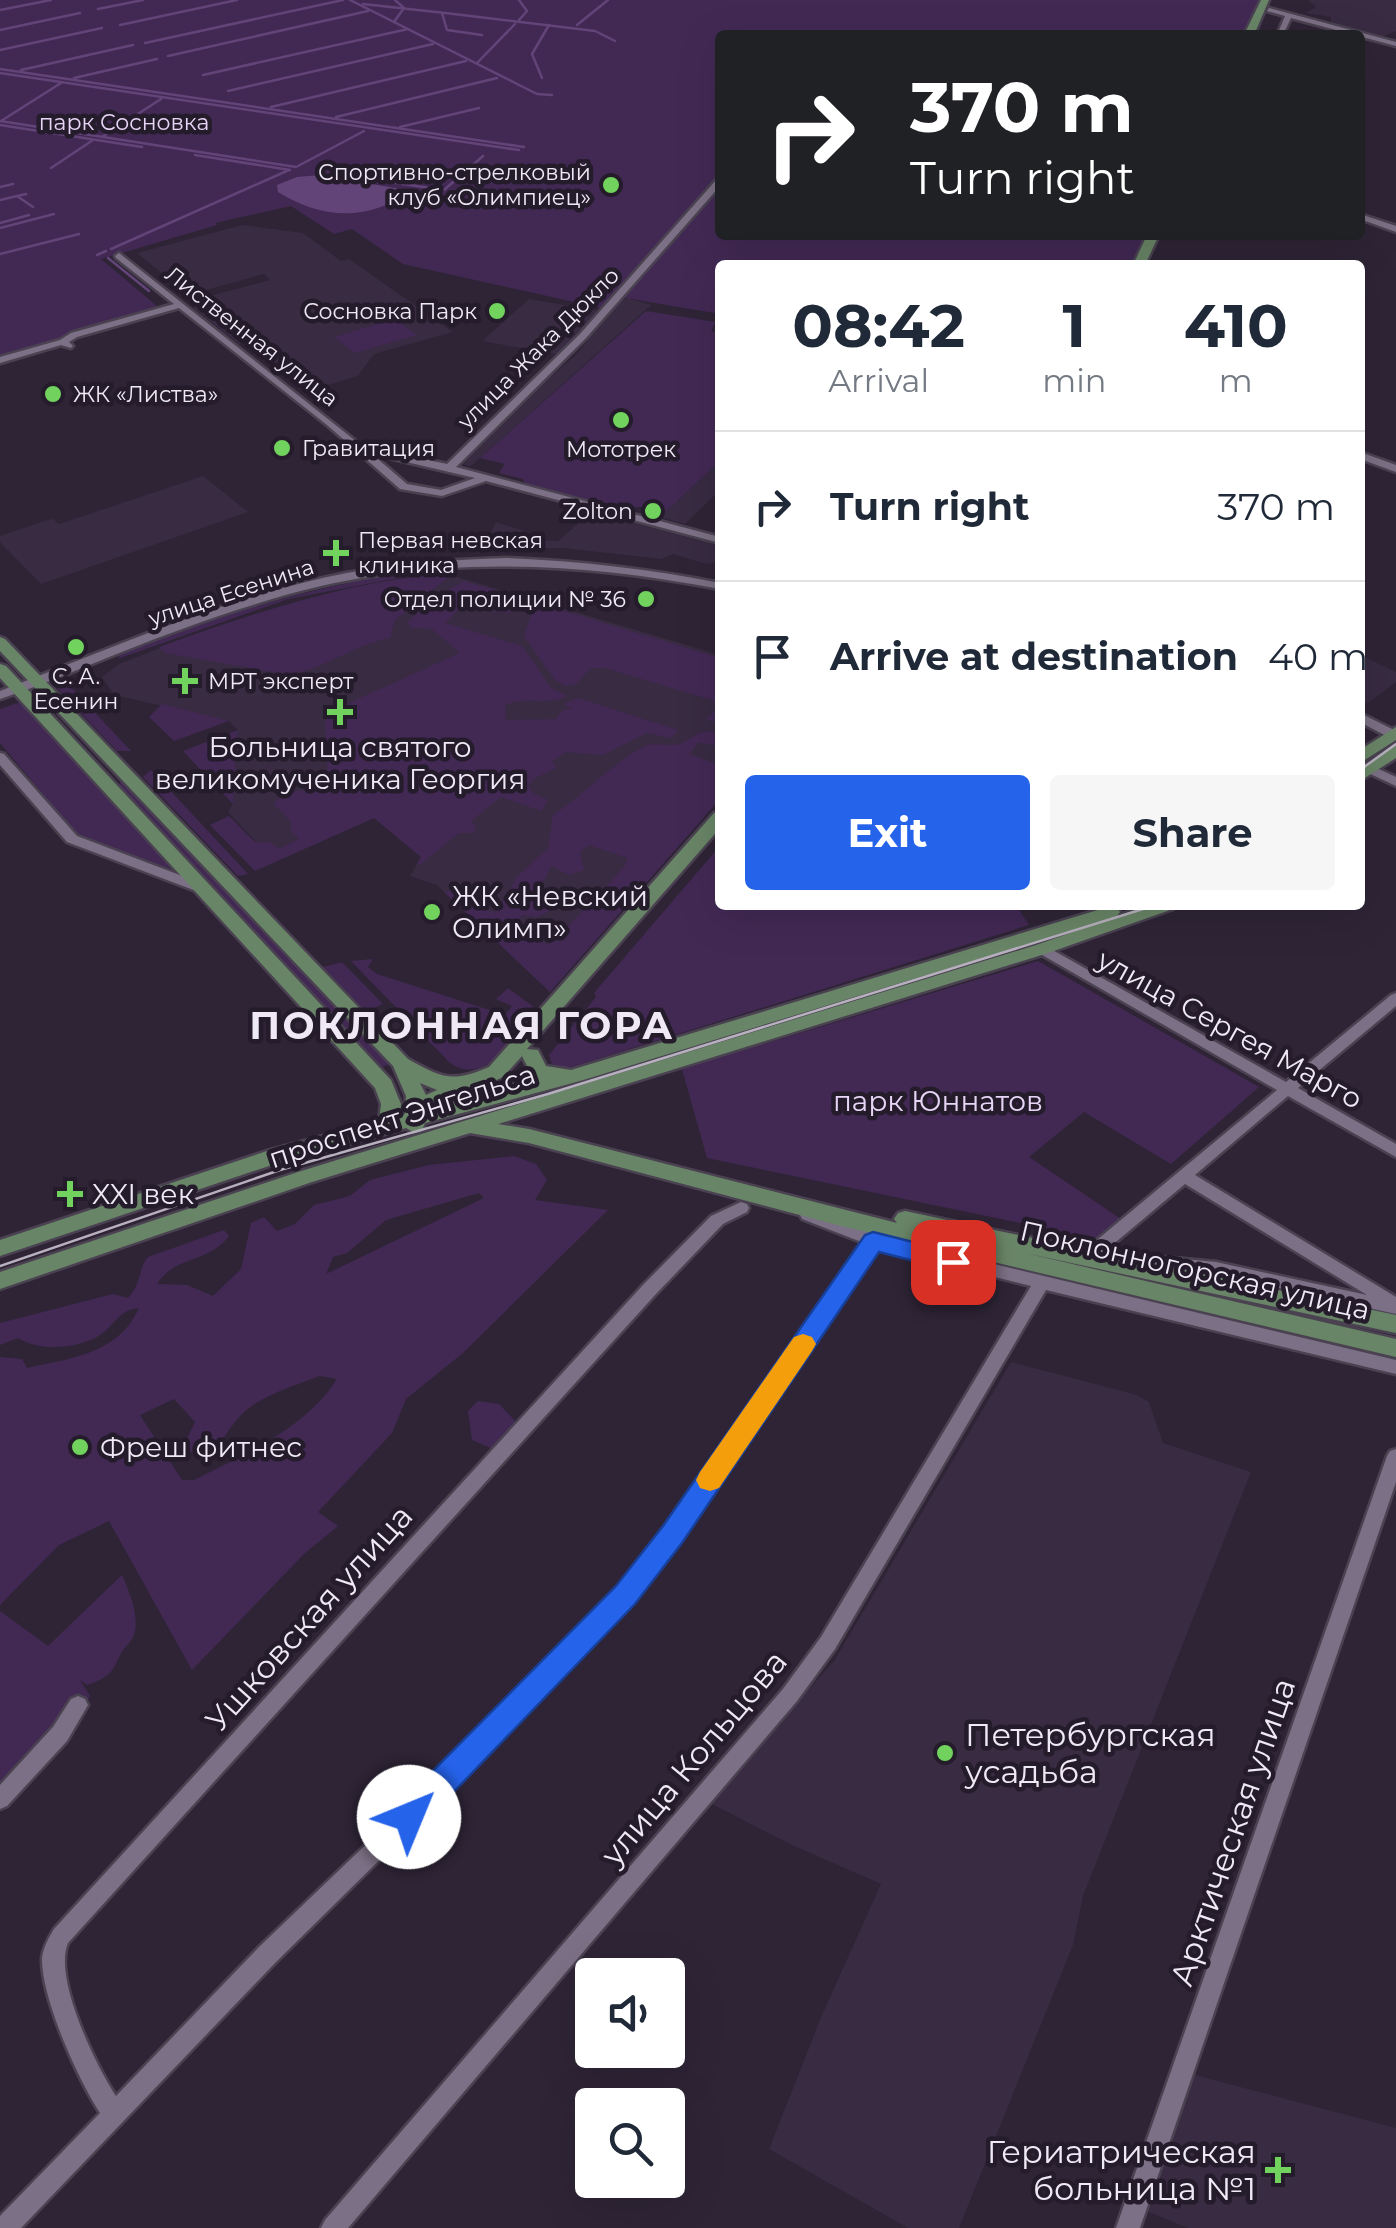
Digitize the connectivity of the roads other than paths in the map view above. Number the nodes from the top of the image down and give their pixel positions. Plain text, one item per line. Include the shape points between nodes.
1 (1269, 3) edge
2 (1289, 15) junction
3 (1251, 30) edge
4 (1258, 30) edge
5 (1282, 30) edge
6 (1344, 30) edge
7 (1365, 36) edge
8 (1396, 44) edge
9 (715, 187) edge
10 (1365, 218) edge
11 (1396, 228) edge
12 (120, 256) dead end
13 (181, 305) junction
14 (0, 360) edge
15 (359, 448) junction
16 (1365, 457) edge
17 (449, 468) junction
18 (1396, 469) edge
19 (487, 477) junction
20 (715, 539) edge
21 (715, 583) edge
22 (0, 642) edge
23 (0, 669) edge
24 (35, 679) junction
25 (8, 689) edge
26 (1365, 720) edge
27 (1395, 739) edge
28 (0, 757) edge
29 (113, 761) junction
30 (1365, 766) edge
31 (90, 768) junction
32 (1365, 769) edge
33 (127, 777) junction
34 (1396, 782) edge
35 (106, 785) junction
36 (715, 823) edge
37 (715, 841) edge
38 (201, 888) junction
39 (1118, 910) edge
40 (1153, 910) edge
41 (1042, 949) junction
42 (1003, 952) junction
43 (1396, 998) edge
44 (531, 1055) junction
45 (401, 1063) junction
46 (573, 1076) junction
47 (480, 1081) junction
48 (1287, 1090) junction
49 (499, 1094) junction
50 (534, 1105) junction
51 (416, 1115) junction
52 (388, 1123) junction
53 (456, 1131) junction
54 (407, 1146) junction
55 (1396, 1151) edge
56 (1185, 1176) junction
57 (747, 1200) junction
58 (873, 1242) junction
59 (0, 1248) edge
60 (1093, 1252) junction
61 (0, 1281) edge
62 (1041, 1282) junction
63 (1396, 1307) edge
64 (1396, 1324) edge
65 (1396, 1348) edge
66 (1396, 1368) edge
67 (1396, 1456) edge
68 (78, 1705) dead end
69 (0, 1799) edge
70 (115, 2114) junction
71 (6, 2228) edge
72 (333, 2228) edge
73 (1128, 2228) edge

1 - 2 street
1 - 3 main road
1 - 4 main road
2 - 5 street
2 - 6 street
7 - 8 street
9 - 17 street, улица Жака Дюкло via 583,336
10 - 11 street
12 - 13 street, Лиственная улица
13 - 14 street
13 - 15 street, Лиственная улица
15 - 17 street, Лиственная улица
15 - 19 street, Лиственная улица via 414,491 442,494
16 - 18 street
17 - 19 street, улица Жака Дюкло
19 - 20 street
21 - 24 street, улица Есенина via 622,566 543,561 388,570 263,598
22 - 24 main road
23 - 25 main road
24 - 25 street, улица Есенина
24 - 29 main road
25 - 31 main road
26 - 27 street
27 - 30 main road
28 - 38 street via 72,839
29 - 31 main road
29 - 33 main road
31 - 35 main road
32 - 34 street
33 - 35 main road
33 - 45 main road
35 - 38 main road
36 - 47 main road via 511,1056
37 - 44 main road
38 - 52 main road via 384,1085 392,1104
39 - 42 main road, проспект Энгельса
40 - 41 main road, проспект Энгельса
41 - 42 main road, проспект Энгельса
41 - 48 street, улица Сергея Марго
42 - 46 main road, проспект Энгельса
42 - 50 main road, проспект Энгельса
43 - 48 street
44 - 46 main road via 538,1071
44 - 49 main road
45 - 47 main road via 435,1083
45 - 51 main road via 415,1090
46 - 49 main road, проспект Энгельса
47 - 51 main road via 432,1100
48 - 55 street, улица Сергея Марго
48 - 56 street
49 - 51 main road, проспект Энгельса
49 - 53 main road
50 - 53 main road, проспект Энгельса
50 - 60 main road, Поклонногорская улица via 528,1123 537,1134 758,1188
51 - 52 main road, проспект Энгельса
51 - 54 main road
52 - 59 main road, проспект Энгельса
53 - 54 main road, проспект Энгельса
53 - 57 main road, Поклонногорская улица via 499,1129
54 - 61 main road, проспект Энгельса
56 - 60 street
56 - 63 street
57 - 58 street, Поклонногорская улица
57 - 65 main road, Поклонногорская улица
57 - 70 street, Ушковская улица via 717,1220 649,1290 61,1936 52,1956 72,2032
58 - 62 street, Поклонногорская улица
58 - 70 street via 626,1595
60 - 63 street via 1216,1268
60 - 64 main road, Поклонногорская улица
62 - 66 street, Поклонногорская улица
62 - 72 street, улица Кольцова via 828,1643 790,1695
67 - 73 street, Арктическая улица
68 - 69 street
70 - 71 street

